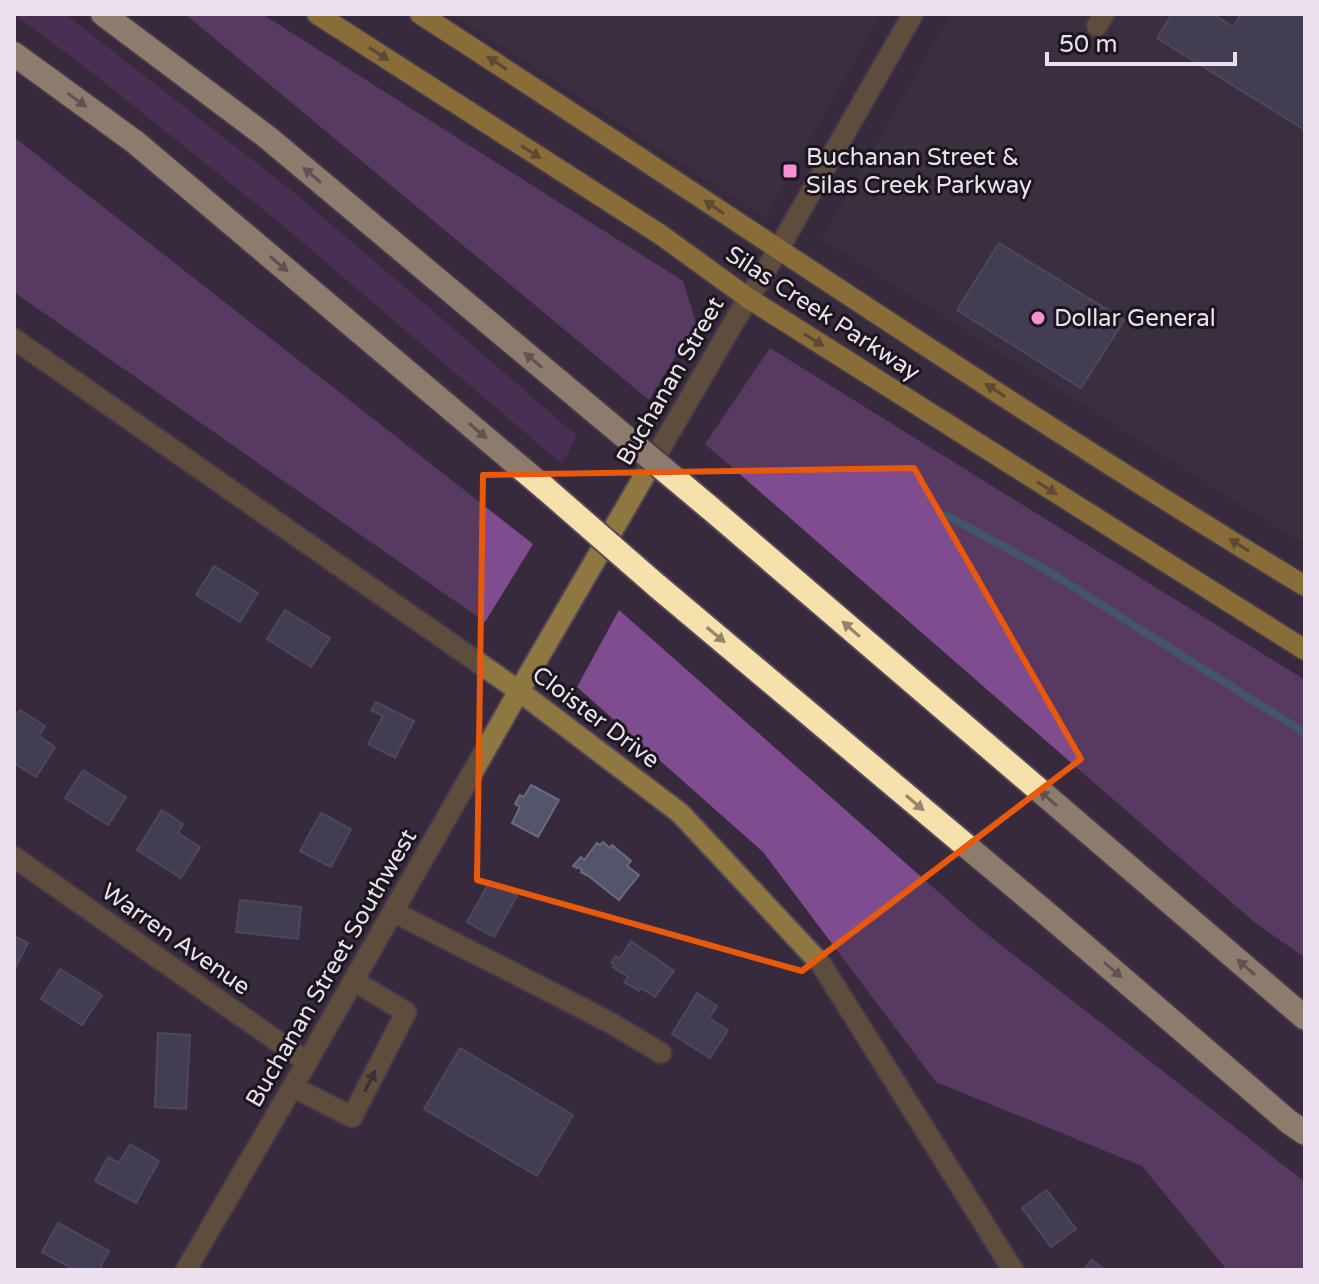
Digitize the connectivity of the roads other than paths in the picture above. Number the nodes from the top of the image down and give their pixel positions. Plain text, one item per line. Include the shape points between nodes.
1 (103, 14) edge
2 (317, 14) edge
3 (420, 14) edge
4 (913, 14) edge
5 (14, 54) edge
6 (778, 250) junction
7 (748, 298) junction
8 (14, 339) edge
9 (1305, 586) edge
10 (1305, 650) edge
11 (519, 691) junction
12 (14, 857) edge
13 (394, 912) junction
14 (354, 981) junction
15 (1305, 1018) edge
16 (661, 1053) dead end
17 (307, 1062) junction
18 (293, 1087) junction
19 (1305, 1133) edge
20 (186, 1270) edge
21 (1013, 1270) edge

15 -> 1 highway, bridge via 267,137
2 -> 7 main road, Silas Creek Parkway via 661,235
6 -> 3 main road, Silas Creek Parkway
4 - 6 street, Buchanan Street
5 -> 19 highway, bridge via 135,142
6 - 7 street, Buchanan Street
9 -> 6 main road, Silas Creek Parkway
7 -> 10 main road, Silas Creek Parkway
7 - 11 street, Buchanan Street
8 - 11 street, Cloister Drive
11 - 13 street, Buchanan Street Southwest
11 - 21 street, Cloister Drive via 680,813 821,964
12 - 17 street, Warren Avenue
13 - 14 street, Buchanan Street Southwest
13 - 16 street
14 - 17 street, Buchanan Street Southwest
18 -> 14 street via 352,1117 406,1012
17 - 18 street, Buchanan Street Southwest
18 - 20 street, Buchanan Street Southwest

